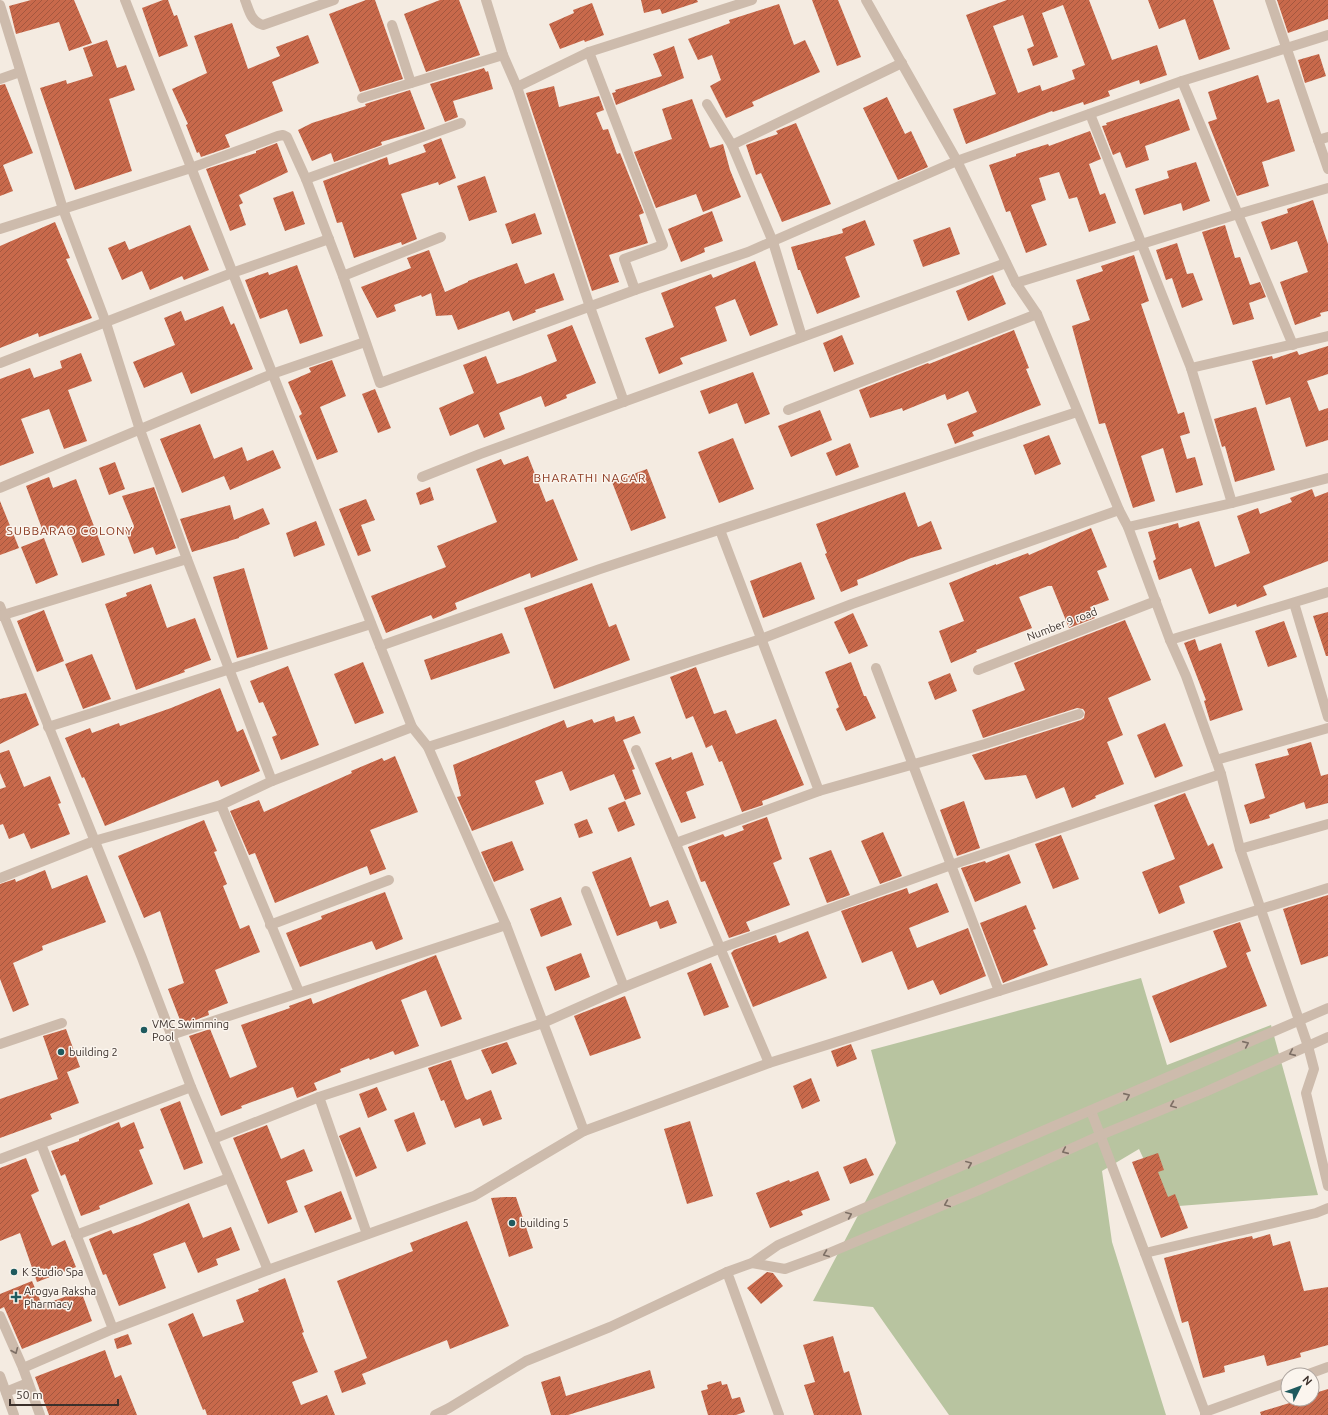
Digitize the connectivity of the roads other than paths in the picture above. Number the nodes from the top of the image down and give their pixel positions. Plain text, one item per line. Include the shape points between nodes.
1 (125, 0) edge
2 (245, 0) edge
3 (334, 0) edge
4 (486, 0) edge
5 (752, 0) edge
6 (866, 0) edge
7 (1270, 0) edge
8 (0, 5) edge
9 (392, 25) dead end
10 (1328, 36) edge
11 (1288, 49) junction
12 (589, 52) junction
13 (503, 54) junction
14 (902, 63) junction
15 (20, 72) junction
16 (0, 79) edge
17 (1182, 81) junction
18 (411, 83) junction
19 (517, 87) junction
20 (362, 98) dead end
21 (707, 104) dead end
22 (1090, 114) junction
23 (461, 124) dead end
24 (1328, 136) edge
25 (1318, 140) junction
26 (732, 145) junction
27 (957, 161) junction
28 (191, 168) junction
29 (1328, 169) edge
30 (306, 179) junction
31 (1328, 188) edge
32 (63, 209) junction
33 (1238, 214) junction
34 (0, 229) edge
35 (441, 238) dead end
36 (329, 239) junction
37 (773, 242) junction
38 (1141, 244) junction
39 (1006, 263) junction
40 (232, 273) junction
41 (343, 276) junction
42 (1016, 283) junction
43 (635, 290) junction
44 (590, 307) junction
45 (1036, 314) junction
46 (106, 323) junction
47 (1328, 336) edge
48 (802, 337) junction
49 (365, 342) junction
50 (1293, 345) junction
51 (0, 363) edge
52 (1191, 368) junction
53 (272, 374) junction
54 (624, 402) junction
55 (788, 410) dead end
56 (1077, 412) junction
57 (140, 430) junction
58 (422, 477) dead end
59 (1328, 478) edge
60 (0, 488) edge
61 (1232, 503) junction
62 (1119, 510) junction
63 (1128, 527) junction
64 (720, 530) junction
65 (187, 559) junction
66 (1328, 592) edge
67 (1156, 601) junction
68 (1294, 603) junction
69 (1, 612) edge
70 (371, 624) junction
71 (761, 639) junction
72 (1170, 640) junction
73 (380, 646) junction
74 (876, 668) dead end
75 (230, 670) junction
76 (978, 670) dead end
77 (1079, 714) dead end
78 (1328, 717) edge
79 (48, 727) junction
80 (412, 727) junction
81 (1328, 728) edge
82 (428, 748) junction
83 (636, 750) dead end
84 (1216, 760) junction
85 (912, 765) junction
86 (1221, 774) junction
87 (272, 781) junction
88 (819, 791) junction
89 (221, 805) junction
90 (1328, 824) edge
91 (94, 841) junction
92 (676, 843) junction
93 (1240, 849) junction
94 (951, 865) junction
95 (0, 878) edge
96 (389, 880) dead end
97 (1328, 888) edge
98 (586, 891) dead end
99 (1262, 909) junction
100 (270, 925) junction
101 (506, 925) junction
102 (721, 948) junction
103 (624, 987) junction
104 (999, 991) junction
105 (299, 992) junction
106 (1328, 1008) edge
107 (1300, 1020) junction
108 (62, 1023) dead end
109 (543, 1023) junction
110 (171, 1035) junction
111 (1328, 1037) edge
112 (0, 1044) edge
113 (1308, 1046) junction
114 (769, 1063) junction
115 (191, 1087) junction
116 (319, 1097) junction
117 (1091, 1111) junction
118 (584, 1131) junction
119 (1101, 1135) junction
120 (213, 1139) junction
121 (41, 1144) junction
122 (0, 1160) edge
123 (229, 1178) junction
124 (1328, 1186) edge
125 (1328, 1208) edge
126 (367, 1234) junction
127 (76, 1235) junction
128 (1145, 1253) junction
129 (752, 1263) junction
130 (268, 1270) junction
131 (727, 1272) junction
132 (0, 1316) edge
133 (113, 1329) junction
134 (23, 1368) junction
135 (0, 1377) edge
136 (28, 1382) junction
137 (1280, 1385) edge
138 (6, 1392) junction
139 (1205, 1414) edge
140 (14, 1415) edge
141 (40, 1415) edge
142 (435, 1415) edge
143 (779, 1415) edge

1 - 28 street
2 - 3 street via 252,17 263,25
4 - 13 street
5 - 12 street
6 - 14 street
7 - 11 street
8 - 15 street
9 - 18 street
10 - 11 street
11 - 17 street
11 - 25 street
12 - 19 street
12 - 43 street via 663,245 624,259
13 - 18 street
13 - 19 street
14 - 26 street
14 - 27 street
15 - 16 street
15 - 32 street
17 - 22 street
17 - 33 street
18 - 20 street
19 - 44 street
21 - 26 street
22 - 27 street
22 - 38 street
23 - 30 street
24 - 25 street
25 - 29 street
26 - 37 street
27 - 37 street
27 - 39 street
28 - 30 street via 283,135 290,142
28 - 32 street
28 - 40 street
30 - 36 street
31 - 33 street
32 - 34 street
32 - 46 street
33 - 38 street
33 - 50 street
35 - 41 street
36 - 40 street
36 - 41 street
37 - 43 street
37 - 48 street
38 - 42 street
38 - 52 street
39 - 42 street
39 - 48 street
40 - 46 street
40 - 53 street
41 - 49 street
42 - 45 street
43 - 44 street
44 - 49 street via 380,383
44 - 54 street
45 - 55 street
45 - 56 street
46 - 51 street
46 - 57 street
47 - 50 street
48 - 54 street
49 - 53 street
50 - 52 street
52 - 61 street
53 - 57 street
53 - 70 street
54 - 58 street
56 - 62 street
56 - 64 street
57 - 60 street
57 - 65 street
59 - 61 street
61 - 63 street
62 - 63 street
62 - 71 street via 852,604
63 - 67 street
64 - 71 street
64 - 73 street
65 - 69 street
65 - 75 street
66 - 68 street
67 - 72 street
67 - 76 street, Number 9 road
68 - 72 street
68 - 78 street
69 - 79 street
70 - 73 street
70 - 75 street
71 - 82 street
71 - 88 street
72 - 84 street via 1186,676
73 - 80 street
74 - 85 street
75 - 79 street
75 - 87 street
77 - 85 street
79 - 91 street
80 - 82 street
80 - 87 street
81 - 84 street
82 - 101 street
83 - 92 street
84 - 86 street
85 - 88 street
85 - 94 street
86 - 93 street
86 - 94 street
87 - 89 street
88 - 92 street
89 - 91 street
89 - 100 street
90 - 93 street
91 - 95 street
91 - 110 street
92 - 102 street
93 - 99 street
94 - 102 street
94 - 104 street
96 - 100 street
97 - 99 street
98 - 103 street
99 - 104 street
99 - 107 street
100 - 105 street
101 - 105 street
101 - 109 street
102 - 103 street
102 - 114 street
103 - 109 street
104 - 114 street
105 - 110 street
106 - 107 street
107 - 113 street
117 -> 107 street
108 - 112 street
109 - 116 street
109 - 118 street
110 - 115 street
111 - 113 street
113 -> 119 street
113 - 124 street via 1314,1069 1306,1093
114 - 118 street
115 - 120 street
115 - 121 street
116 - 120 street
116 - 126 street
117 - 119 street
129 -> 117 street via 778,1245
118 - 126 street via 474,1196
119 - 128 street
119 -> 129 street via 977,1191 821,1256 785,1269
120 - 123 street
121 - 122 street
121 - 127 street
123 - 127 street
123 - 130 street
125 - 128 street
126 - 130 street
127 - 133 street
128 - 139 street
129 - 131 street
130 - 133 street
131 - 142 street via 610,1327 526,1361
131 - 143 street
132 -> 134 street
133 - 134 street
134 - 136 street
135 - 138 street
136 - 138 street
136 - 141 street
137 - 139 street
138 - 140 street

